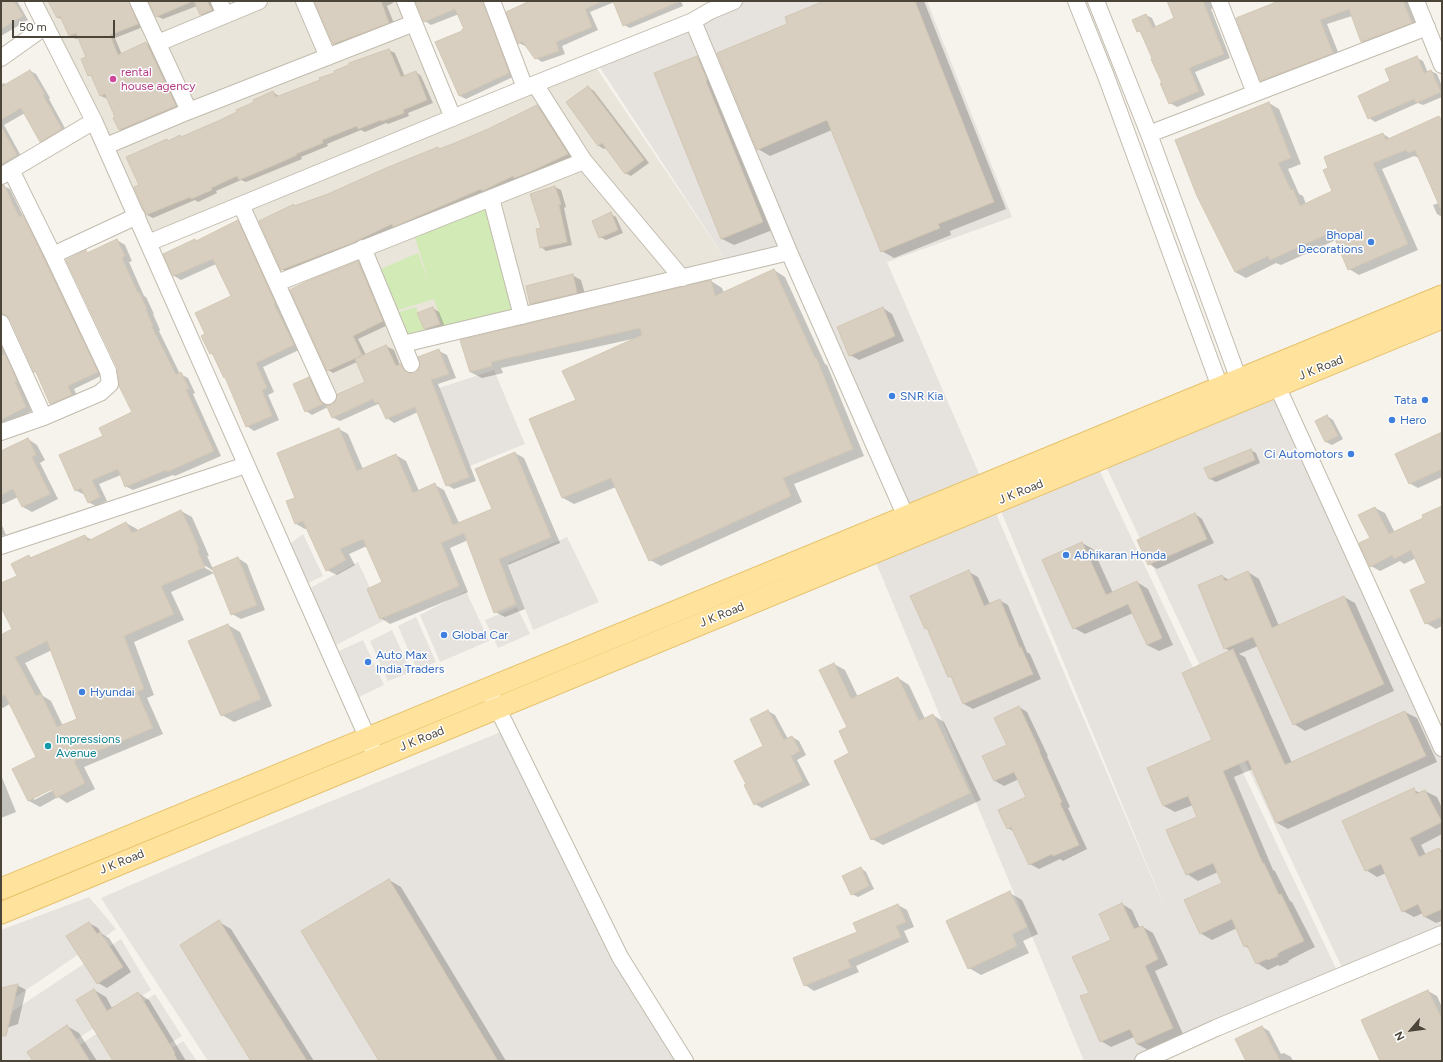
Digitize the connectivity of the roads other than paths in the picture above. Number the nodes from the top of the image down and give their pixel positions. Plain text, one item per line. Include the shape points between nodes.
1 (33, 1) edge
2 (138, 1) edge
3 (259, 1) edge
4 (304, 1) edge
5 (405, 1) edge
6 (734, 1) edge
7 (1076, 1) edge
8 (1096, 1) edge
9 (1416, 1) edge
10 (496, 2) edge
11 (1224, 2) edge
12 (707, 6) edge
13 (222, 8) edge
14 (693, 21) junction
15 (414, 23) junction
16 (46, 26) junction
17 (1427, 27) junction
18 (158, 43) junction
19 (328, 57) junction
20 (1, 58) edge
21 (1442, 63) edge
22 (530, 86) junction
23 (1255, 93) junction
24 (189, 111) junction
25 (453, 118) junction
26 (94, 120) junction
27 (1149, 134) junction
28 (106, 146) junction
29 (584, 161) junction
30 (6, 173) edge
31 (491, 198) junction
32 (241, 205) junction
33 (137, 216) junction
34 (148, 243) junction
35 (363, 248) junction
36 (789, 252) junction
37 (53, 255) junction
38 (682, 278) junction
39 (277, 283) junction
40 (1442, 296) edge
41 (522, 316) junction
42 (1442, 318) edge
43 (1, 322) edge
44 (403, 344) junction
45 (411, 364) dead end
46 (1268, 368) junction
47 (1238, 380) junction
48 (1277, 386) junction
49 (1220, 388) junction
50 (328, 396) dead end
51 (1237, 403) junction
52 (44, 417) junction
53 (1, 432) edge
54 (246, 465) junction
55 (913, 514) junction
56 (929, 530) junction
57 (1, 546) edge
58 (488, 689) junction
59 (498, 708) junction
60 (368, 739) junction
61 (1442, 748) edge
62 (376, 758) junction
63 (2, 885) edge
64 (1, 913) edge
65 (1442, 934) edge
66 (685, 1061) edge
67 (1143, 1061) edge

1 - 16 street
2 - 18 street
3 - 13 street
4 - 19 street
5 - 15 street
6 - 12 street
7 - 49 street
8 - 27 street
9 - 17 street
10 - 22 street
11 - 23 street
12 - 14 street
13 - 18 street
14 - 22 street
14 - 36 street
15 - 19 street
15 - 25 street
16 - 20 street
16 - 26 street
17 - 21 street
17 - 23 street
18 - 24 street
19 - 24 street
22 - 25 street
22 - 29 street
23 - 27 street
24 - 28 street
25 - 32 street
26 - 28 street
26 - 30 street
27 - 47 street
28 - 33 street
29 - 31 street
29 - 38 street
30 - 37 street
31 - 35 street
31 - 41 street
32 - 34 street
32 - 39 street
33 - 34 street
33 - 37 street
34 - 54 street
35 - 39 street
35 - 44 street
36 - 38 street
36 - 55 street
37 - 52 street via 108,372 110,384 100,393
38 - 41 street
39 - 50 street
40 - 46 main road, J K Road
41 - 44 street
42 - 48 main road, J K Road
43 - 52 street
44 - 45 street
46 - 47 main road, J K Road
46 - 48 street
47 - 49 main road, J K Road
47 - 51 street
48 - 51 main road, J K Road
48 - 61 street
49 - 51 street
49 - 55 main road, J K Road
51 - 56 main road, J K Road
52 - 53 street
54 - 57 street
54 - 60 street
55 - 56 main road
55 - 58 main road, J K Road
56 - 59 main road, J K Road
58 - 59 street
58 - 60 main road, J K Road
59 - 62 main road, J K Road
59 - 66 street via 620,957
60 - 62 street
60 - 63 main road, J K Road
62 - 64 main road, J K Road
65 - 67 street

